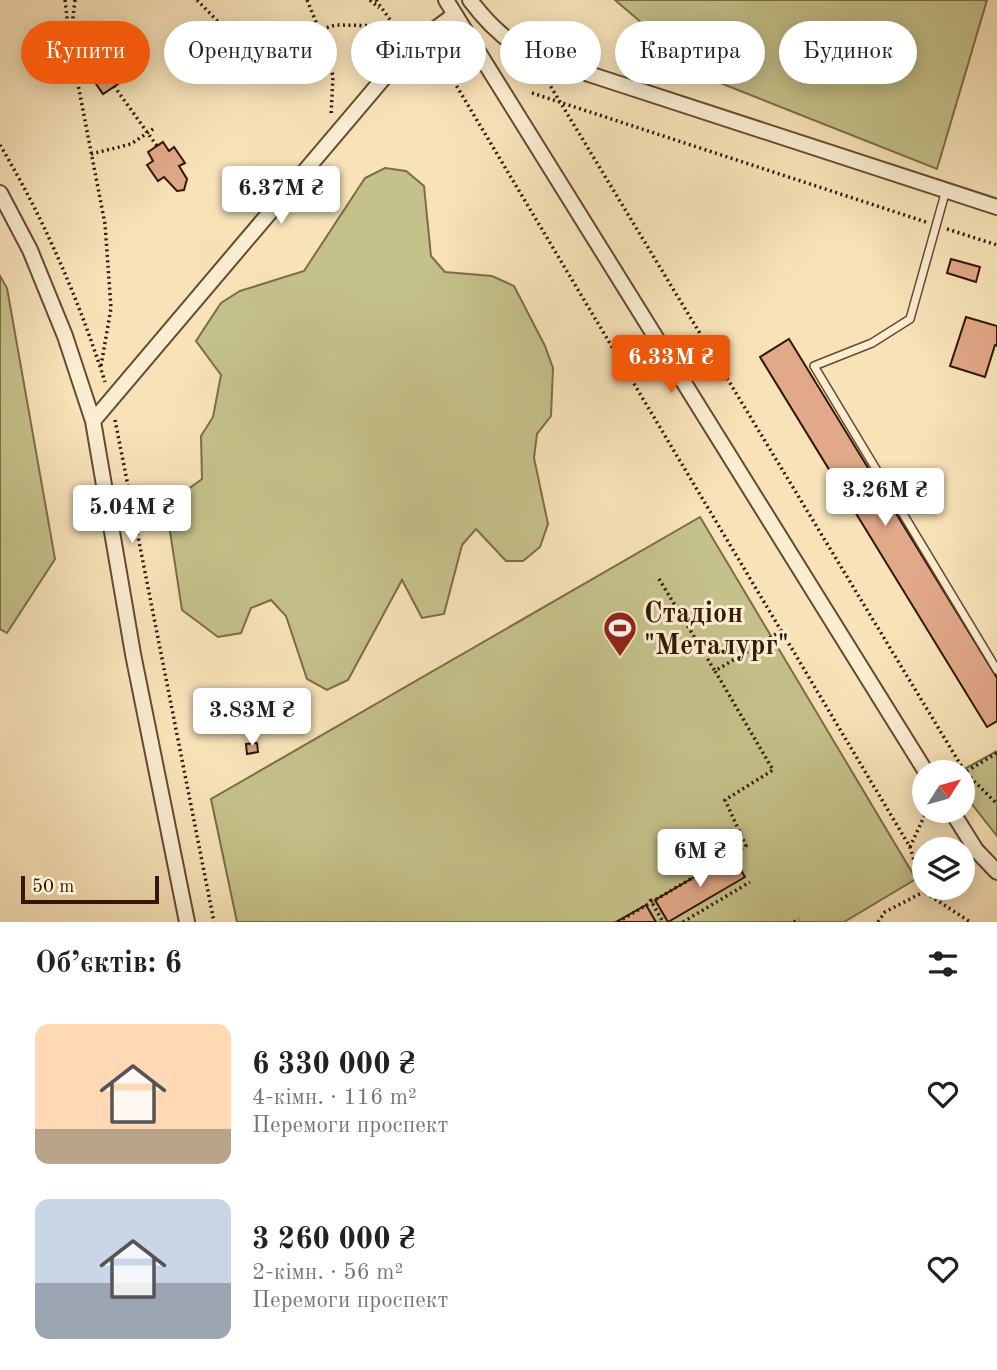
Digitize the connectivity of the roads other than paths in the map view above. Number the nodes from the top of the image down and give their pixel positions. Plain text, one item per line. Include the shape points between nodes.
1 (446, 0) edge
2 (470, 0) edge
3 (454, 15) junction
4 (946, 190) junction
5 (0, 193) edge
6 (997, 207) edge
7 (93, 421) junction
8 (997, 670) edge
9 (919, 760) edge
10 (959, 823) edge
11 (997, 872) edge
12 (187, 922) edge

1 - 3 street
2 - 4 street via 518,47
3 - 7 street via 411,47
3 - 9 street
4 - 6 street
4 - 8 lane via 910,318 872,343 814,366
5 - 7 street via 35,262
7 - 12 street via 133,654
10 - 11 street

